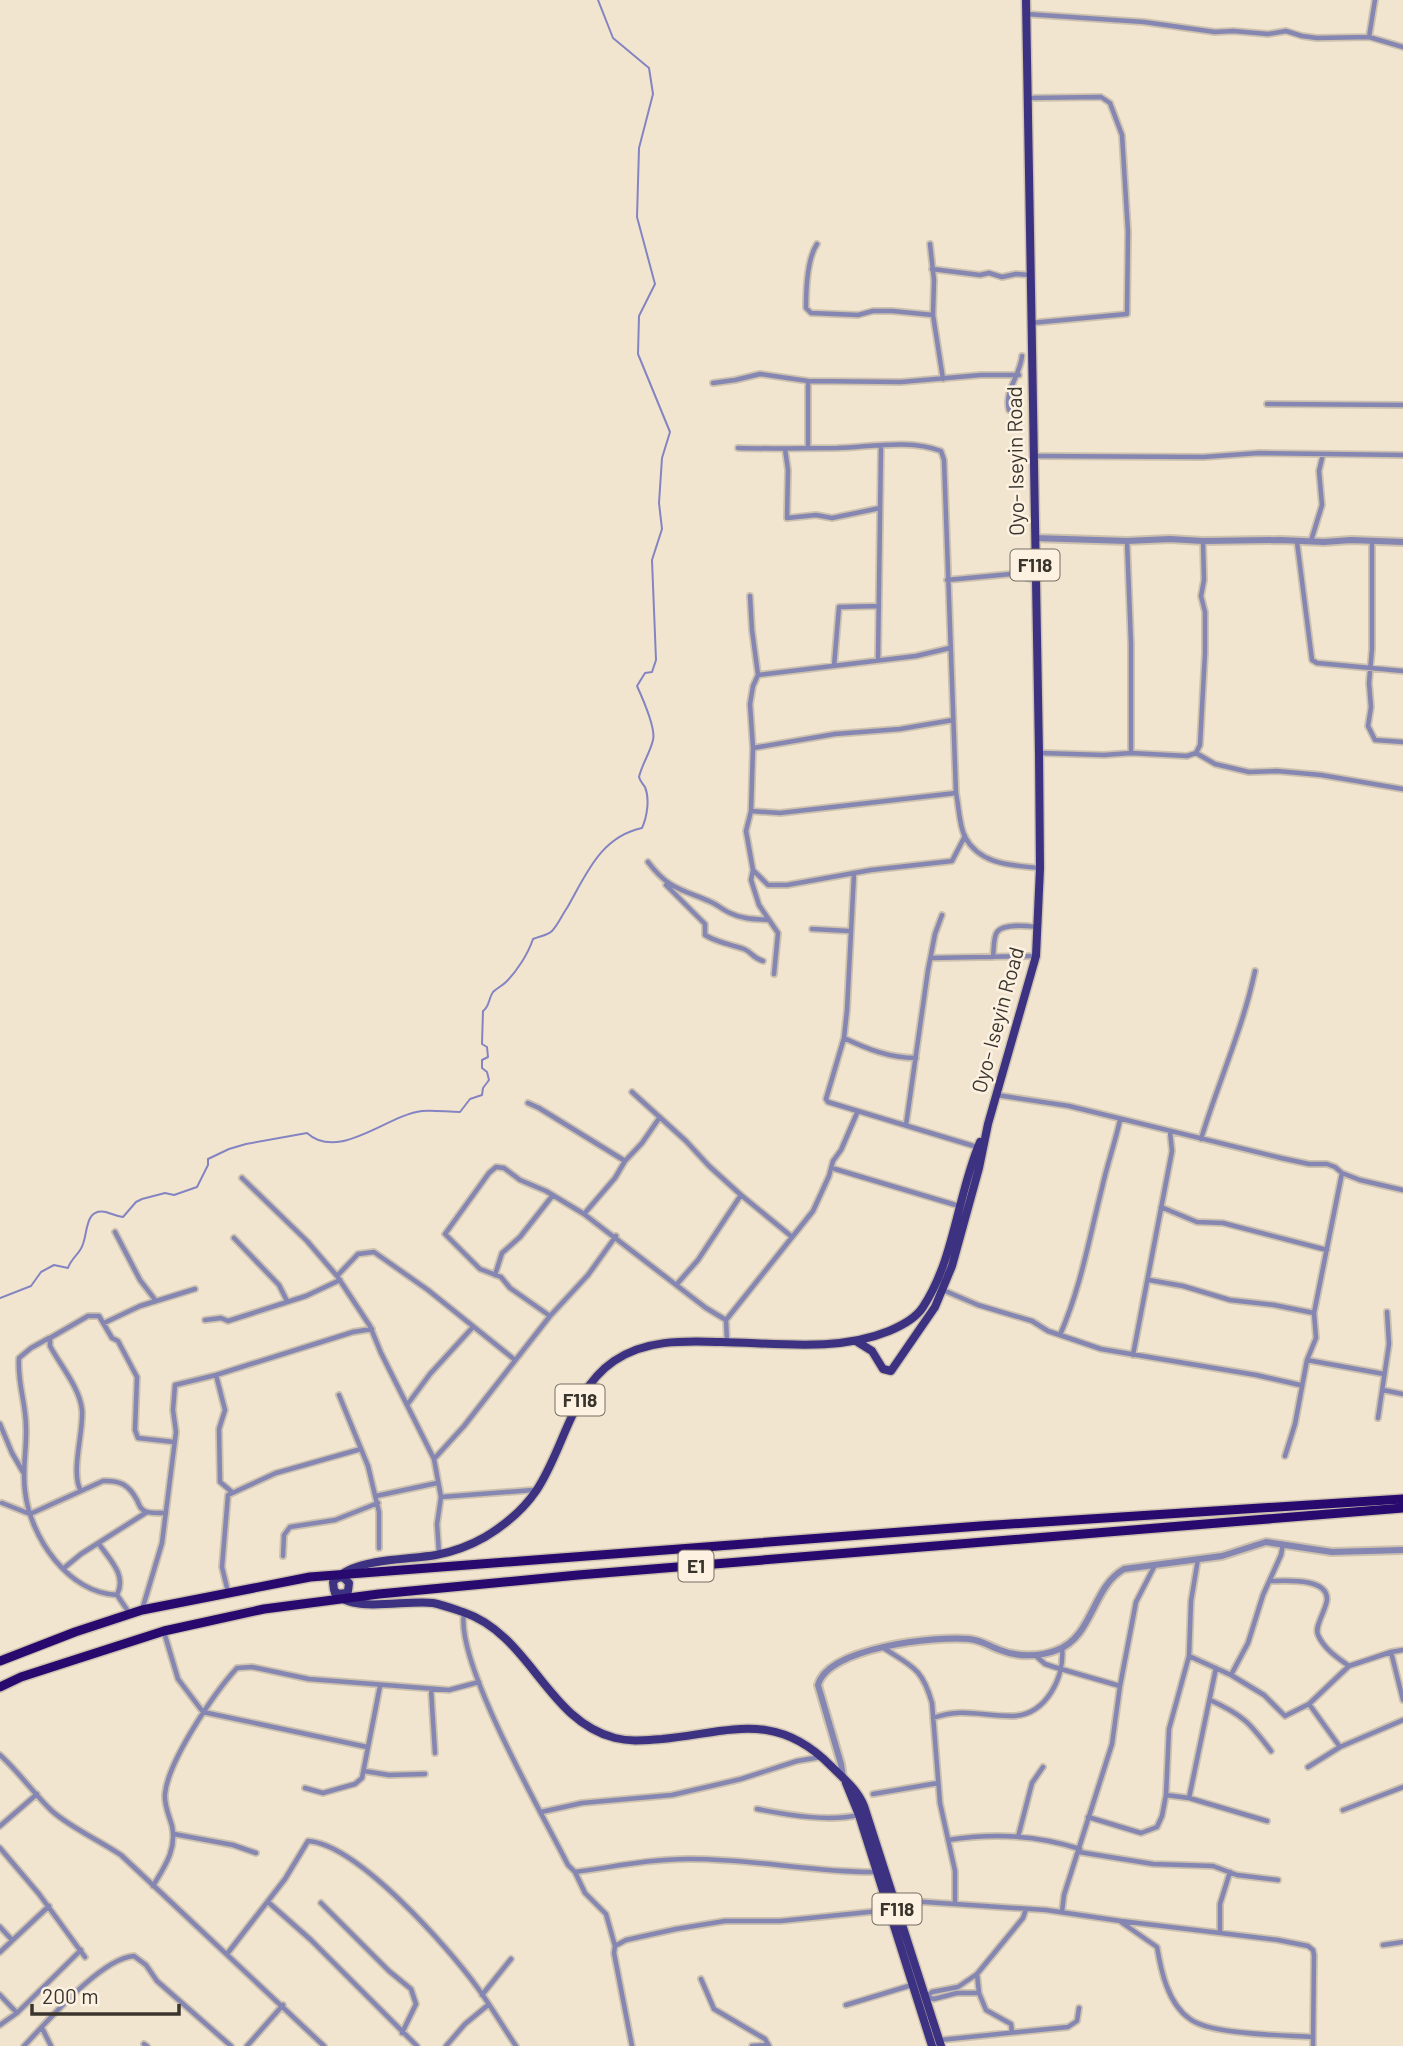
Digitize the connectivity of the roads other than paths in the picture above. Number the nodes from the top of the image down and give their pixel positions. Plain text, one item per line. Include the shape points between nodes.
1 (1026, 0) edge
2 (1375, 0) edge
3 (1025, 14) junction
4 (1369, 37) junction
5 (1403, 47) edge
6 (1027, 98) junction
7 (817, 244) dead end
8 (930, 244) dead end
9 (932, 269) junction
10 (1030, 275) junction
11 (933, 315) junction
12 (1031, 323) junction
13 (1022, 356) dead end
14 (1019, 375) junction
15 (943, 379) junction
16 (808, 381) junction
17 (713, 383) dead end
18 (1267, 404) dead end
19 (1403, 405) edge
20 (1009, 410) dead end
21 (808, 446) junction
22 (881, 446) junction
23 (738, 448) dead end
24 (785, 449) junction
25 (1324, 454) junction
26 (1403, 455) edge
27 (1033, 456) junction
28 (880, 508) junction
29 (1035, 538) junction
30 (1126, 541) junction
31 (1203, 541) junction
32 (1311, 541) junction
33 (1372, 541) junction
34 (1297, 542) junction
35 (1403, 542) edge
36 (947, 580) junction
37 (1035, 580) junction
38 (750, 596) dead end
39 (879, 606) junction
40 (950, 648) junction
41 (878, 660) junction
42 (834, 666) junction
43 (1370, 668) junction
44 (1403, 671) edge
45 (758, 675) junction
46 (953, 720) junction
47 (1403, 742) edge
48 (753, 748) junction
49 (1196, 752) junction
50 (1039, 753) junction
51 (1131, 753) junction
52 (1403, 789) edge
53 (956, 793) junction
54 (751, 811) junction
55 (965, 836) junction
56 (648, 862) dead end
57 (1040, 868) junction
58 (753, 870) junction
59 (854, 874) junction
60 (661, 879) junction
61 (942, 915) dead end
62 (769, 920) junction
63 (1038, 927) junction
64 (812, 929) dead end
65 (849, 931) junction
66 (1036, 956) junction
67 (993, 957) junction
68 (931, 958) junction
69 (762, 961) dead end
70 (1255, 971) dead end
71 (774, 974) dead end
72 (844, 1038) junction
73 (916, 1058) junction
74 (632, 1092) dead end
75 (996, 1095) junction
76 (528, 1103) dead end
77 (857, 1113) junction
78 (660, 1117) junction
79 (1120, 1120) junction
80 (988, 1124) junction
81 (905, 1125) junction
82 (1170, 1132) junction
83 (1201, 1139) junction
84 (978, 1147) junction
85 (625, 1161) junction
86 (835, 1169) dead end
87 (1342, 1173) junction
88 (242, 1178) dead end
89 (1403, 1190) edge
90 (553, 1195) junction
91 (741, 1195) junction
92 (960, 1206) junction
93 (1161, 1207) junction
94 (584, 1214) junction
95 (115, 1232) dead end
96 (616, 1236) junction
97 (791, 1236) junction
98 (234, 1238) dead end
99 (1327, 1250) junction
100 (495, 1275) junction
101 (339, 1278) junction
102 (1149, 1280) junction
103 (677, 1284) junction
104 (195, 1289) dead end
105 (943, 1290) junction
106 (156, 1301) junction
107 (287, 1302) junction
108 (1387, 1312) dead end
109 (1314, 1313) junction
110 (551, 1316) junction
111 (205, 1320) dead end
112 (726, 1320) junction
113 (104, 1323) junction
114 (473, 1327) junction
115 (372, 1329) junction
116 (1060, 1335) junction
117 (50, 1338) junction
118 (856, 1341) junction
119 (727, 1342) junction
120 (1133, 1355) junction
121 (515, 1360) junction
122 (1307, 1360) junction
123 (1384, 1374) junction
124 (216, 1375) junction
125 (1300, 1385) junction
126 (1383, 1390) junction
127 (1403, 1394) edge
128 (339, 1395) dead end
129 (407, 1405) junction
130 (1378, 1418) dead end
131 (0, 1424) edge
132 (174, 1442) junction
133 (361, 1449) junction
134 (1285, 1456) dead end
135 (435, 1459) junction
136 (23, 1473) junction
137 (437, 1483) junction
138 (81, 1490) junction
139 (533, 1490) dead end
140 (232, 1492) junction
141 (376, 1496) junction
142 (440, 1497) junction
143 (1403, 1499) edge
144 (2, 1503) dead end
145 (378, 1503) junction
146 (1403, 1508) edge
147 (147, 1512) junction
148 (166, 1513) junction
149 (30, 1514) junction
150 (1283, 1543) junction
151 (99, 1544) junction
152 (379, 1548) dead end
153 (1403, 1550) edge
154 (440, 1554) junction
155 (282, 1556) dead end
156 (1198, 1559) junction
157 (1154, 1567) junction
158 (64, 1569) junction
159 (1269, 1581) junction
160 (346, 1587) junction
161 (228, 1592) junction
162 (117, 1595) junction
163 (142, 1610) junction
164 (464, 1613) junction
165 (130, 1614) junction
166 (164, 1631) junction
167 (882, 1647) junction
168 (1062, 1648) junction
169 (1403, 1650) edge
170 (1391, 1651) junction
171 (1036, 1656) junction
172 (1189, 1656) junction
173 (0, 1661) edge
174 (1349, 1666) junction
175 (1216, 1668) junction
176 (1062, 1670) junction
177 (1231, 1675) junction
178 (479, 1682) junction
179 (380, 1686) junction
180 (1120, 1686) junction
181 (0, 1687) edge
182 (431, 1689) junction
183 (1210, 1700) junction
184 (1403, 1700) edge
185 (1308, 1703) junction
186 (203, 1712) junction
187 (933, 1719) junction
188 (1403, 1720) edge
189 (367, 1747) junction
190 (1340, 1747) junction
191 (1271, 1751) dead end
192 (435, 1753) dead end
193 (0, 1756) edge
194 (822, 1756) junction
195 (1043, 1767) dead end
196 (1308, 1767) dead end
197 (364, 1771) junction
198 (425, 1774) dead end
199 (843, 1777) junction
200 (938, 1783) junction
201 (1403, 1787) edge
202 (305, 1788) dead end
203 (37, 1794) junction
204 (873, 1794) dead end
205 (1166, 1795) junction
206 (1189, 1798) junction
207 (757, 1809) dead end
208 (1343, 1810) dead end
209 (541, 1812) junction
210 (859, 1815) junction
211 (1088, 1816) junction
212 (1267, 1821) dead end
213 (0, 1826) edge
214 (174, 1835) junction
215 (1018, 1837) junction
216 (948, 1840) junction
217 (0, 1848) edge
218 (1079, 1851) junction
219 (256, 1853) dead end
220 (575, 1872) junction
221 (877, 1872) junction
222 (1230, 1872) junction
223 (1278, 1880) dead end
224 (153, 1886) junction
225 (894, 1900) junction
226 (268, 1902) junction
227 (321, 1903) dead end
228 (955, 1903) junction
229 (49, 1906) junction
230 (1026, 1909) junction
231 (889, 1910) junction
232 (1062, 1912) junction
233 (1121, 1921) junction
234 (0, 1927) edge
235 (1220, 1933) junction
236 (12, 1940) junction
237 (1403, 1942) edge
238 (1383, 1945) dead end
239 (615, 1946) junction
240 (81, 1950) junction
241 (0, 1952) edge
242 (227, 1954) junction
243 (85, 1957) dead end
244 (511, 1959) dead end
245 (977, 1974) junction
246 (701, 1979) dead end
247 (913, 1985) junction
248 (979, 1993) junction
249 (0, 1995) edge
250 (482, 1995) junction
251 (921, 1998) junction
252 (283, 2005) junction
253 (846, 2005) dead end
254 (488, 2006) junction
255 (1079, 2008) dead end
256 (17, 2013) junction
257 (0, 2025) edge
258 (42, 2028) junction
259 (1012, 2032) junction
260 (402, 2033) junction
261 (1312, 2037) junction
262 (938, 2044) edge
263 (769, 2045) edge
264 (24, 2046) edge
265 (51, 2046) edge
266 (232, 2046) edge
267 (247, 2046) edge
268 (324, 2046) edge
269 (417, 2046) edge
270 (446, 2046) edge
271 (516, 2046) edge
272 (632, 2046) edge
273 (752, 2046) edge
274 (1313, 2046) edge

1 - 3 main road, Oyo- Iseyin Road / F118
2 - 4 street
3 - 4 street via 1215,32
3 - 6 main road, Oyo- Iseyin Road / F118
4 - 5 street
6 - 10 main road, Oyo- Iseyin Road / F118
6 - 12 street via 1101,97 1110,103 1122,135 1128,232 1127,314
7 - 11 street via 806,297 811,313
8 - 9 street
9 - 10 street via 1002,277
9 - 11 street
10 - 12 main road, Oyo- Iseyin Road / F118
11 - 15 street
12 - 27 main road, Oyo- Iseyin Road / F118
13 - 14 street
14 - 15 street
14 - 20 street via 1008,394
15 - 16 street
16 - 17 street via 760,373
16 - 21 street
18 - 19 street
21 - 22 street
21 - 24 street
22 - 28 street
22 - 36 street via 927,445 941,451
23 - 24 street
24 - 28 street via 788,518 832,517
25 - 26 street
25 - 27 street
25 - 32 street via 1319,471 1322,505
27 - 29 main road, Oyo- Iseyin Road / F118
28 - 39 street
29 - 30 street
29 - 37 main road, Oyo- Iseyin Road / F118
30 - 31 street
30 - 51 street
31 - 34 street
31 - 49 street via 1204,666
32 - 33 street
32 - 34 street
33 - 35 street
33 - 43 street
34 - 43 street via 1312,660
36 - 37 street via 1011,573
36 - 40 street
37 - 50 main road, Oyo- Iseyin Road / F118
38 - 45 street
39 - 41 street
39 - 42 street via 839,607
40 - 41 street
40 - 46 street
41 - 42 street
42 - 45 street
43 - 44 street
43 - 47 street via 1368,726 1375,740
45 - 48 street via 750,704
46 - 48 street
46 - 53 street
48 - 54 street
49 - 51 street via 1187,756
49 - 52 street via 1215,764 1249,772 1321,775
50 - 51 street
50 - 57 main road, Oyo- Iseyin Road / F118
53 - 54 street via 788,812
53 - 55 street
54 - 58 street via 746,831
55 - 57 street via 995,862
55 - 59 street via 952,861
56 - 60 street
57 - 63 main road, Oyo- Iseyin Road / F118
58 - 59 street via 768,885
58 - 62 street via 751,880
59 - 65 street
60 - 62 street via 729,913
60 - 69 street via 705,924 705,935 746,949
61 - 68 street
62 - 71 street via 778,933
63 - 66 main road, Oyo- Iseyin Road / F118
63 - 67 street via 998,931
64 - 65 street
65 - 72 street
66 - 67 street
66 - 75 main road, Oyo- Iseyin Road / F118
67 - 68 street
68 - 73 street
70 - 83 street
72 - 73 street via 870,1050
72 - 77 street via 826,1099
73 - 81 street
74 - 78 street
75 - 79 street via 1069,1106
75 - 80 main road, Oyo- Iseyin Road / F118
76 - 85 street
77 - 81 street
77 - 97 street via 813,1211
78 - 85 street
78 - 91 street
79 - 82 street
79 - 116 street via 1087,1258
80 - 84 main road, Oyo- Iseyin Road / F118
80 - 105 main road, Oyo- Iseyin Road / F118
81 - 84 street
82 - 83 street
82 - 93 street via 1172,1151
83 - 87 street via 1308,1164 1327,1164
84 - 92 main road, Oyo- Iseyin Road / F118
85 - 94 street
86 - 92 street
87 - 89 street
87 - 99 street
88 - 101 street
90 - 94 street
90 - 100 street via 502,1253
90 - 100 street via 501,1167 489,1172 447,1230 447,1238 480,1269
91 - 97 street
91 - 103 street
92 - 118 main road, Oyo- Iseyin Road / F118 via 941,1271 921,1311 900,1326
93 - 99 street via 1197,1223 1223,1223
93 - 102 street
94 - 96 street
95 - 106 street
96 - 103 street
96 - 110 street
97 - 112 street
98 - 107 street via 279,1285
99 - 109 street
100 - 110 street
101 - 107 street
101 - 114 street via 358,1254 374,1252
101 - 115 street
102 - 109 street via 1230,1300
102 - 120 street
103 - 112 street
104 - 106 street
105 - 116 street
105 - 118 main road, Oyo- Iseyin Road / F118 via 891,1371 883,1369 872,1351
106 - 113 street
107 - 111 street via 228,1321
108 - 123 street via 1389,1344
109 - 122 street via 1316,1338
110 - 121 street
112 - 119 street
113 - 117 street via 99,1316 88,1316
113 - 132 street via 136,1377 138,1438
114 - 121 street
114 - 129 street
115 - 124 street
115 - 129 street
116 - 120 street
117 - 136 street via 19,1358 17,1375 27,1425
117 - 138 street via 81,1406 76,1473
118 - 119 main road, Oyo- Iseyin Road / F118
119 - 154 main road, Oyo- Iseyin Road / F118 via 667,1342 614,1360 585,1392 549,1468 520,1509 483,1538
120 - 125 street
121 - 135 street
122 - 123 street
122 - 125 street
123 - 126 street
124 - 132 street via 175,1385
124 - 140 street via 225,1410 219,1429 220,1482
125 - 134 street
126 - 127 street
126 - 130 street
128 - 133 street
129 - 135 street
131 - 136 street
132 - 148 street
133 - 140 street via 276,1473
133 - 141 street
135 - 137 street
136 - 149 street
137 - 141 street
137 - 142 street
138 - 147 street via 103,1481 123,1482
138 - 149 street
139 - 142 street
140 - 161 street via 228,1495 222,1567
141 - 145 street
142 - 154 street via 436,1524
143 - 160 highway, E1 via 980,1527
144 - 149 street
145 - 152 street
145 - 155 street via 335,1520 290,1527 284,1535
146 - 160 highway, E1 via 579,1575
147 - 148 street
147 - 151 street
148 - 163 street via 157,1565
149 - 158 street via 46,1549
150 - 153 street via 1332,1552
150 - 156 street via 1266,1542
150 - 159 street
151 - 158 street
151 - 162 street via 121,1577
154 - 160 main road, Oyo- Iseyin Road / F118 via 361,1566
156 - 157 street
156 - 172 street
157 - 168 street via 1116,1573 1082,1630
157 - 180 street via 1136,1602
158 - 162 street via 79,1582
159 - 174 street via 1317,1584 1324,1590 1327,1600 1317,1634
159 - 177 street via 1248,1643
160 - 161 highway, E1
160 - 164 main road, F118
160 - 166 highway, E1
161 - 163 highway, E1
162 - 165 street
163 - 165 highway, E1
164 - 178 street via 465,1645
164 - 194 main road, F118 via 507,1639 565,1710 599,1734 635,1742 760,1728 797,1740
165 - 173 highway, E1
166 - 181 highway, E1
166 - 186 street via 178,1679
167 - 171 street via 921,1640 973,1639 1004,1651
167 - 187 street via 921,1674
167 - 199 street via 832,1666 820,1678 818,1685
168 - 171 street
168 - 176 street
169 - 170 street
170 - 174 street
170 - 184 street
171 - 176 street
172 - 175 street
172 - 205 street via 1169,1729
174 - 185 street
175 - 177 street
175 - 183 street
176 - 180 street
176 - 187 street via 1046,1700 1016,1716 953,1713
177 - 185 street via 1264,1695 1285,1716
178 - 182 street via 449,1690
178 - 209 street
179 - 182 street
179 - 186 street via 240,1666
179 - 189 street
180 - 211 street via 1112,1744
182 - 192 street
183 - 191 street via 1250,1722
183 - 206 street
185 - 190 street
186 - 189 street
186 - 214 street via 166,1787
187 - 200 street
188 - 190 street
189 - 197 street
190 - 196 street
193 - 203 street
194 - 199 main road, F118
194 - 209 street via 672,1795 582,1803
195 - 215 street via 1032,1783
197 - 198 street
197 - 202 street via 355,1784 323,1793
199 - 210 main road, F118
199 - 225 main road, F118 via 864,1806
200 - 204 street
200 - 216 street
201 - 208 street
203 - 213 street
203 - 224 street via 71,1825 121,1855
205 - 206 street
205 - 211 street via 1157,1827 1141,1833
206 - 212 street
207 - 210 street via 835,1818
209 - 220 street
210 - 221 main road, F118
211 - 218 street
214 - 219 street
214 - 224 street via 173,1848
215 - 216 street
215 - 218 street
216 - 228 street via 955,1871
217 - 229 street
218 - 222 street via 1153,1864 1204,1864
218 - 232 street
220 - 221 street via 691,1858
220 - 239 street via 585,1893 606,1914
221 - 231 main road, F118
222 - 223 street
222 - 235 street via 1220,1904
224 - 242 street
225 - 228 street
225 - 251 main road, F118
226 - 242 street
226 - 250 street via 307,1841 336,1850 413,1914
226 - 260 street
227 - 260 street via 411,1989 416,2004
228 - 230 street
229 - 236 street
229 - 240 street
230 - 232 street
230 - 245 street
231 - 239 street via 725,1922 676,1929
231 - 247 main road, F118
232 - 233 street
233 - 235 street
233 - 261 street via 1157,1947 1173,2000 1191,2020 1226,2030
234 - 236 street
235 - 261 street via 1278,1940 1313,1950
236 - 241 street
237 - 238 street
239 - 272 street
240 - 243 street
240 - 256 street
242 - 252 street
244 - 250 street
245 - 248 street
245 - 251 street via 958,1987
246 - 263 street via 714,2009
247 - 251 main road, F118
247 - 253 street
248 - 251 street
248 - 259 street via 986,2010 1011,2024
249 - 256 street
250 - 254 street
251 - 262 main road, F118
252 - 267 street
252 - 268 street
254 - 270 street
254 - 271 street
255 - 259 street via 1077,2021 1068,2027
256 - 257 street
258 - 264 street
258 - 265 street
258 - 266 street via 95,1975 134,1956
259 - 262 street
260 - 269 street
261 - 274 street
263 - 273 street

